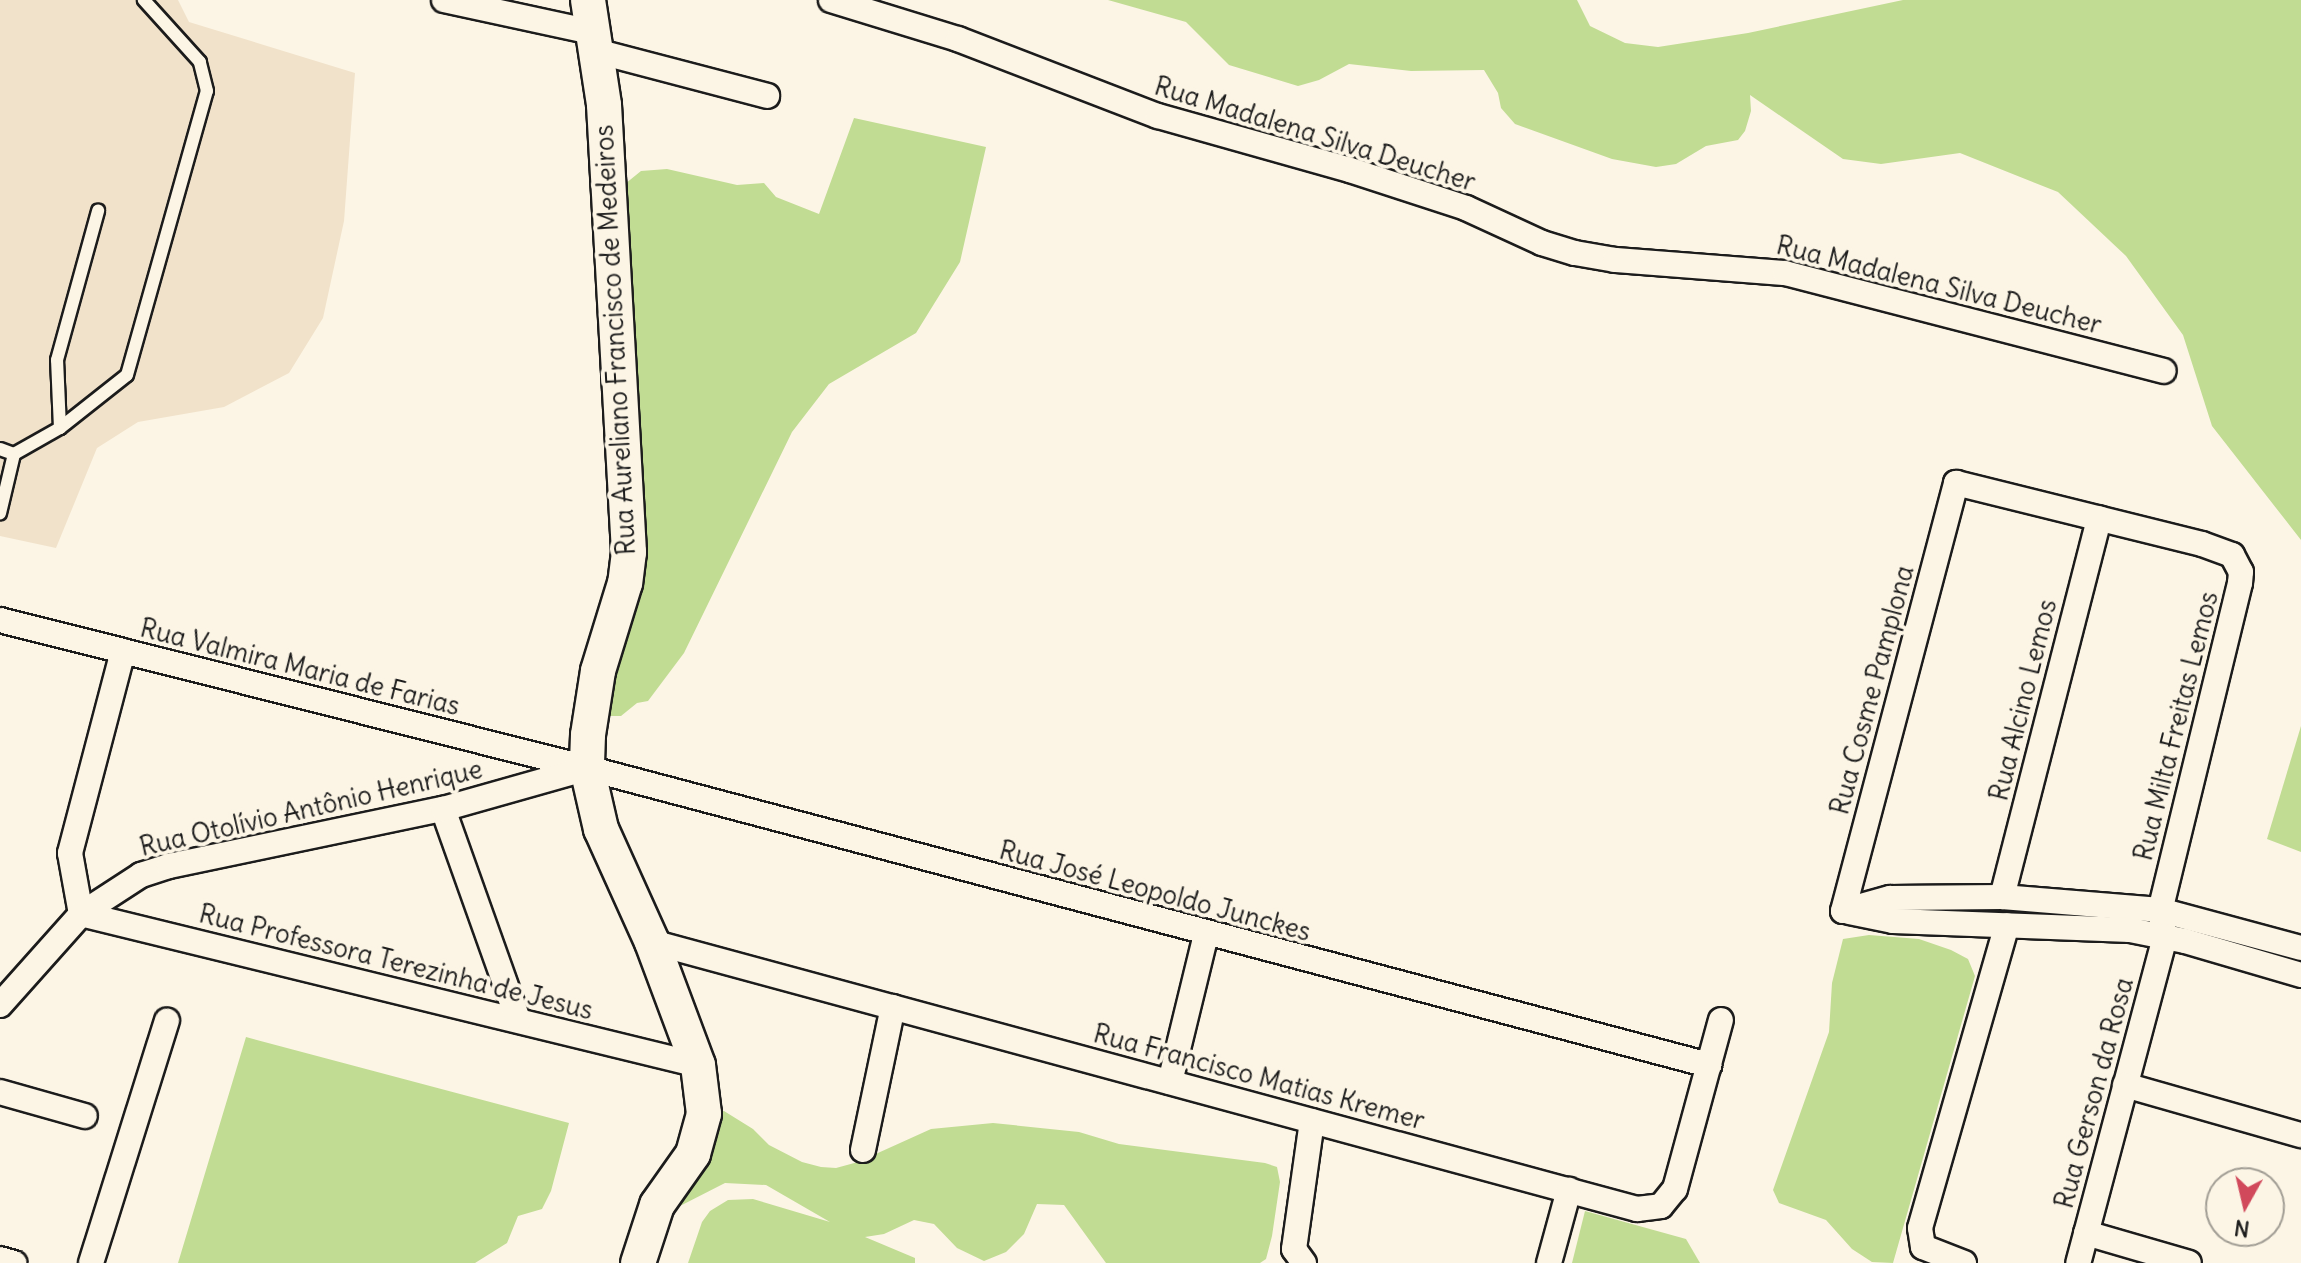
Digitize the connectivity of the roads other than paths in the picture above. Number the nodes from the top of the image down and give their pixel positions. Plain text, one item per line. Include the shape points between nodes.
1 (144, 0) edge
2 (444, 0) edge
3 (831, 0) edge
4 (592, 28) edge
5 (767, 96) dead end
6 (98, 211) dead end
7 (2164, 371) dead end
8 (60, 428) junction
9 (0, 449) edge
10 (14, 454) junction
11 (0, 513) edge
12 (2099, 518) junction
13 (0, 620) edge
14 (123, 651) junction
15 (587, 768) junction
16 (443, 809) junction
17 (2002, 897) junction
18 (2160, 910) junction
19 (1843, 911) junction
20 (81, 914) junction
21 (2007, 925) junction
22 (1206, 934) junction
23 (2165, 937) junction
24 (652, 942) junction
25 (2301, 948) edge
26 (2301, 975) edge
27 (0, 1005) edge
28 (893, 1007) junction
29 (518, 1020) junction
30 (1721, 1020) dead end
31 (167, 1021) dead end
32 (698, 1065) junction
33 (1709, 1065) junction
34 (1170, 1082) junction
35 (2125, 1085) junction
36 (0, 1092) edge
37 (85, 1116) dead end
38 (1312, 1121) junction
39 (2301, 1135) edge
40 (863, 1150) dead end
41 (1569, 1190) junction
42 (2086, 1233) junction
43 (0, 1259) edge
44 (14, 1263) edge
45 (91, 1263) edge
46 (638, 1263) edge
47 (1304, 1263) edge
48 (1549, 1263) edge
49 (1964, 1263) edge
50 (2078, 1263) edge
51 (2189, 1263) edge

1 - 8 lane via 200,62 207,91 127,375
2 - 4 street
3 - 7 street, Rua Madalena Silva Deucher via 958,39 1171,120 1466,208 1575,253 1785,273
4 - 5 street
4 - 15 street, Rua Aureliano Francisco de Medeiros via 609,178 629,552 598,671
6 - 8 lane via 57,360
8 - 10 lane
9 - 10 lane
10 - 11 lane
12 - 17 street, Rua Alcino Lemos
12 - 18 street, Rua Milta Freitas Lemos via 2232,555 2241,572
12 - 19 street, Rua Cosme Pamplona via 1956,483
13 - 14 street, Rua Valmira Maria de Farias
14 - 15 street, Rua Valmira Maria de Farias
14 - 20 street via 70,853
15 - 16 street, Rua Otolívio Antônio Henrique
15 - 22 street, Rua José Leopoldo Junckes
15 - 24 street, Rua Aureliano Francisco de Medeiros via 601,829
16 - 20 street, Rua Otolívio Antônio Henrique via 169,866 113,890
16 - 29 street
17 - 18 street
17 - 19 street via 1890,898
18 - 23 street
18 - 25 street
19 - 21 street via 1893,921
20 - 27 street, Rua Otolívio Antônio Henrique
20 - 29 street, Rua Professora Terezinha de Jesus
21 - 23 street via 2130,930
21 - 49 street via 1920,1228 1923,1247
22 - 33 street, Rua José Leopoldo Junckes
22 - 34 street
23 - 26 street
23 - 35 street, Rua Gerson da Rosa
24 - 28 street, Rua Francisco Matias Kremer
24 - 32 street, Rua Aureliano Francisco de Medeiros
28 - 34 street, Rua Francisco Matias Kremer
28 - 40 street
29 - 32 street, Rua Professora Terezinha de Jesus
30 - 33 street, Rua Francisco Matias Kremer
31 - 45 street
32 - 46 street, Rua Aureliano Francisco de Medeiros via 701,1135 657,1205
33 - 41 street, Rua Francisco Matias Kremer via 1669,1200 1637,1209
34 - 38 street, Rua Francisco Matias Kremer
35 - 39 street
35 - 42 street, Rua Gerson da Rosa
36 - 37 street
38 - 41 street, Rua Francisco Matias Kremer
38 - 47 street via 1294,1249
41 - 48 street
42 - 50 street, Rua Gerson da Rosa
42 - 51 street
43 - 44 street

